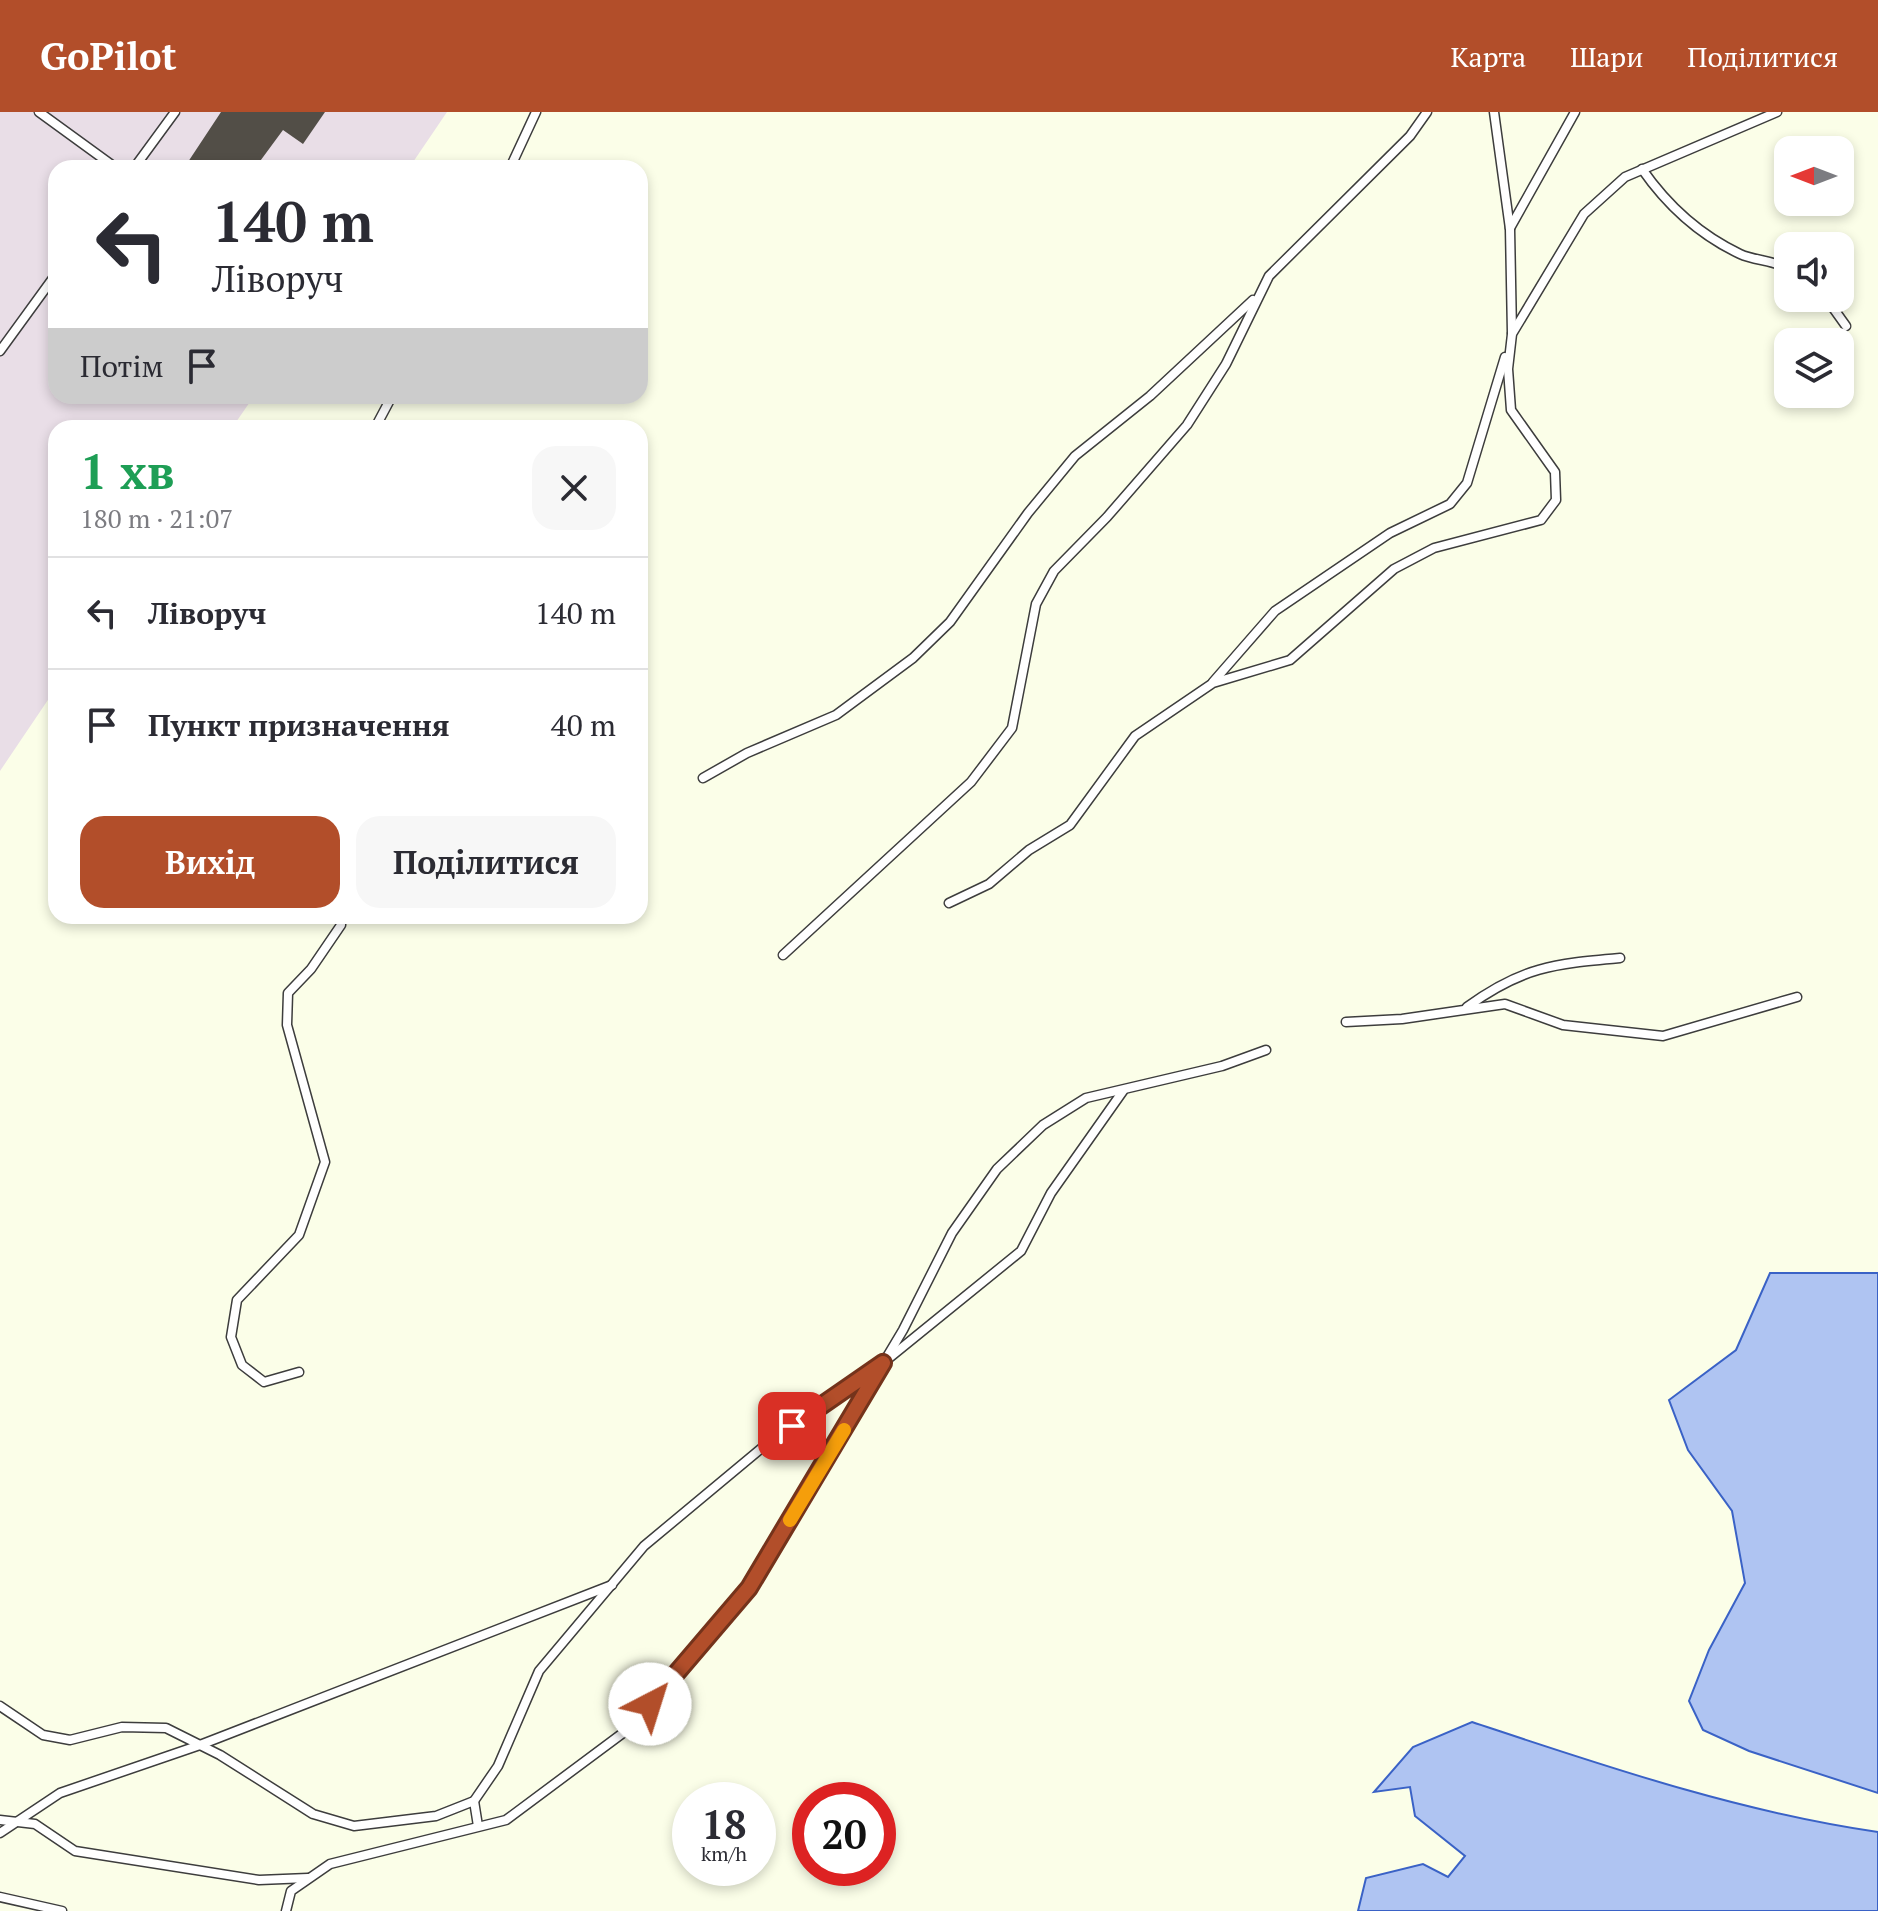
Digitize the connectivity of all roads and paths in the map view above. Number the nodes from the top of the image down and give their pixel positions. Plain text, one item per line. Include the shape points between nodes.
1 (39, 112) edge
2 (175, 112) edge
3 (536, 112) edge
4 (1427, 112) edge
5 (1494, 112) edge
6 (1575, 112) edge
7 (1777, 112) edge
8 (105, 160) edge
9 (140, 160) edge
10 (514, 160) edge
11 (1642, 169) junction
12 (1510, 229) junction
13 (1774, 265) edge
14 (48, 285) edge
15 (1256, 296) junction
16 (1836, 312) edge
17 (1846, 326) dead end
18 (1512, 334) junction
19 (0, 351) edge
20 (1213, 683) junction
21 (703, 778) dead end
22 (949, 903) dead end
23 (341, 924) edge
24 (783, 955) dead end
25 (1620, 958) dead end
26 (1797, 997) dead end
27 (1463, 1010) junction
28 (1346, 1022) dead end
29 (1266, 1050) dead end
30 (1123, 1091) junction
31 (883, 1363) junction
32 (299, 1372) dead end
33 (612, 1584) junction
34 (0, 1706) edge
35 (200, 1745) junction
36 (474, 1801) junction
37 (0, 1820) edge
38 (17, 1822) junction
39 (478, 1826) junction
40 (0, 1833) edge
41 (309, 1878) junction
42 (0, 1897) edge
43 (62, 1911) edge
44 (286, 1911) edge

1 - 8 lane
2 - 9 lane
3 - 10 lane
4 - 15 lane via 1410,136 1269,276
5 - 12 lane
6 - 12 lane
7 - 11 lane
11 - 13 lane via 1665,203 1702,230 1741,255
11 - 18 lane via 1625,177 1584,214
12 - 18 lane
14 - 19 lane
15 - 21 lane via 1150,396 1075,456 950,622 913,658 836,715
15 - 24 lane via 1226,364 1187,425 1054,571 1036,604 1012,728 971,782
16 - 17 lane
18 - 20 lane via 1467,483 1450,504 1390,533 1275,611
18 - 20 lane via 1511,410 1555,472 1556,500 1541,520 1434,548 1394,569 1290,660
20 - 22 lane via 1135,736 1070,825 989,884
23 - 32 lane via 288,993 287,1025 325,1162 299,1235 237,1300 231,1337 242,1365 264,1382
25 - 27 lane via 1549,964 1501,982
26 - 27 lane via 1663,1036 1563,1025 1505,1004
27 - 28 lane
29 - 30 lane
30 - 31 lane via 1051,1193 1021,1251
30 - 31 lane via 1086,1098 1043,1125 997,1169 952,1233
31 - 33 lane via 769,1442 644,1546
31 - 39 lane via 749,1588 631,1727 506,1820
33 - 35 lane
33 - 36 lane via 539,1671 498,1766
34 - 35 lane via 43,1735 70,1740 122,1727 166,1728
35 - 36 lane via 313,1814 354,1826 436,1816
35 - 38 lane via 60,1793
36 - 39 lane
37 - 38 lane
38 - 40 lane
38 - 41 lane via 35,1824 75,1851 259,1880
39 - 41 lane via 330,1864
41 - 44 lane via 291,1891
42 - 43 lane

